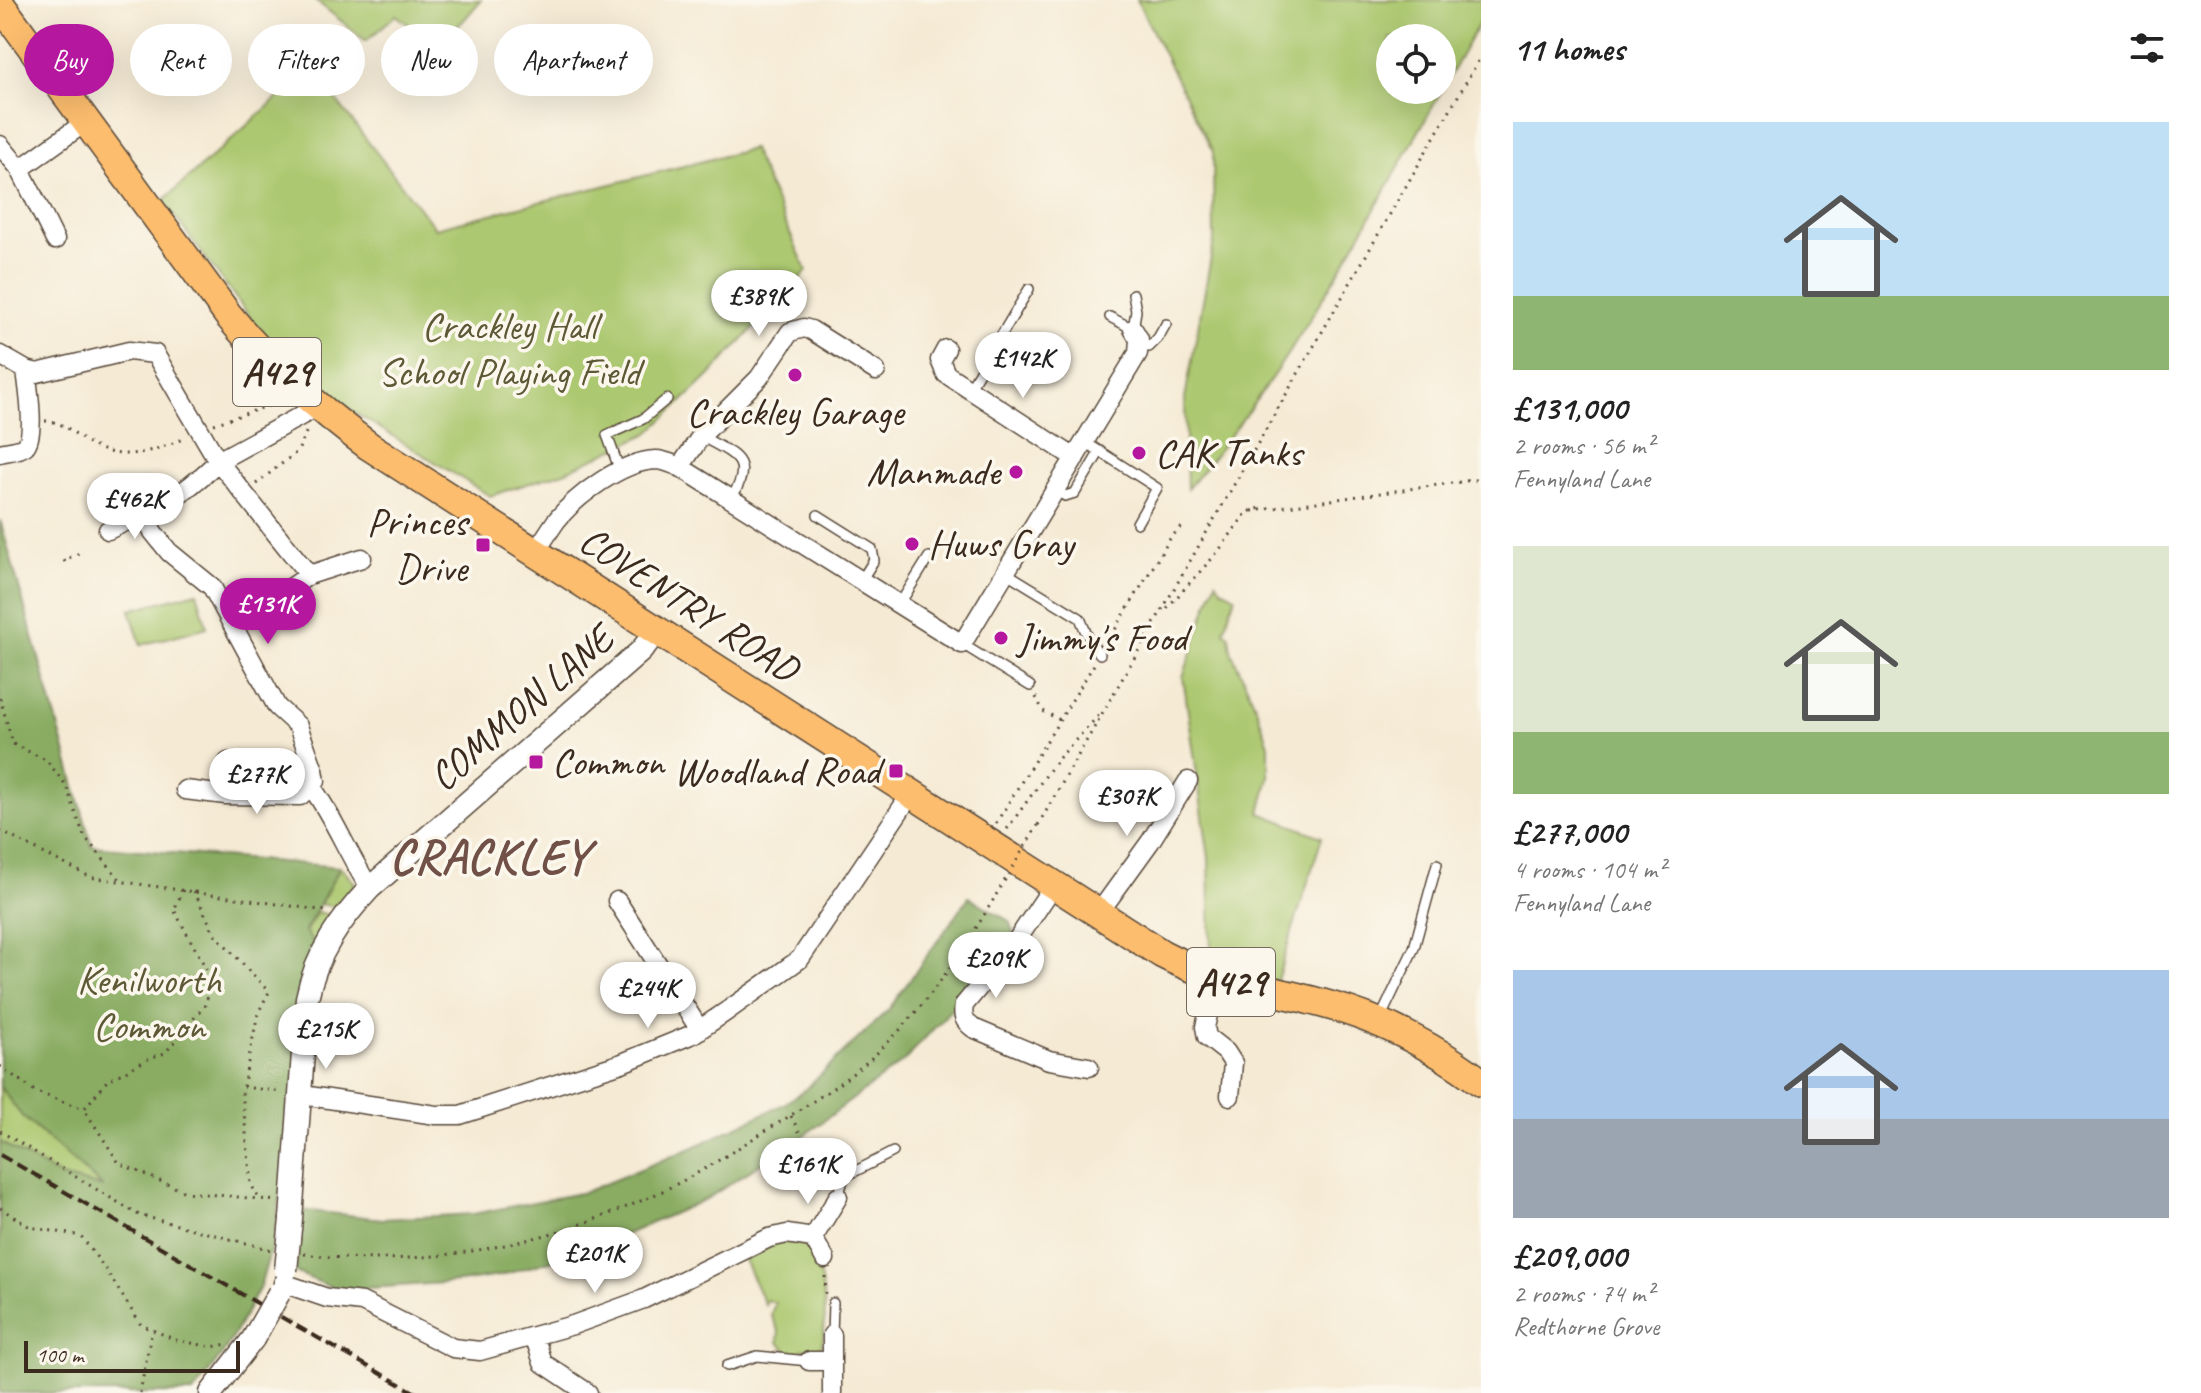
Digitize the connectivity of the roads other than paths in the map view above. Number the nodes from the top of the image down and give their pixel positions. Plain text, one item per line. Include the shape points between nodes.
1 (0, 4) edge
2 (87, 121) junction
3 (0, 145) edge
4 (20, 169) junction
5 (55, 240) dead end
6 (1029, 289) dead end
7 (1133, 294) dead end
8 (1110, 317) dead end
9 (1166, 324) dead end
10 (1136, 338) junction
11 (946, 349) dead end
12 (0, 355) edge
13 (26, 370) junction
14 (876, 371) dead end
15 (968, 391) junction
16 (667, 399) dead end
17 (317, 407) junction
18 (701, 436) junction
19 (1087, 450) junction
20 (0, 453) edge
21 (218, 461) junction
22 (680, 467) junction
23 (620, 472) junction
24 (1055, 490) junction
25 (731, 499) junction
26 (144, 513) junction
27 (818, 515) dead end
28 (1137, 523) dead end
29 (108, 530) dead end
30 (535, 553) junction
31 (929, 557) dead end
32 (362, 558) dead end
33 (1005, 572) junction
34 (309, 575) junction
35 (861, 581) junction
36 (269, 603) dead end
37 (899, 605) junction
38 (658, 629) junction
39 (962, 644) junction
40 (1100, 654) road end
41 (1030, 686) road end
42 (228, 762) dead end
43 (1188, 781) dead end
44 (311, 786) junction
45 (185, 790) dead end
46 (911, 794) junction
47 (226, 795) junction
48 (1437, 864) dead end
49 (1053, 886) junction
50 (370, 888) junction
51 (617, 901) dead end
52 (1098, 914) junction
53 (1217, 978) junction
54 (1378, 1022) junction
55 (700, 1030) junction
56 (1089, 1067) dead end
57 (1481, 1082) edge
58 (302, 1095) junction
59 (1230, 1096) dead end
60 (828, 1147) dead end
61 (893, 1152) dead end
62 (844, 1177) junction
63 (838, 1197) joint
64 (813, 1238) junction
65 (825, 1259) dead end
66 (286, 1270) junction
67 (833, 1303) dead end
68 (832, 1335) joint
69 (535, 1338) junction
70 (809, 1361) joint
71 (832, 1361) junction
72 (727, 1366) dead end
73 (211, 1393) edge
74 (588, 1393) edge
75 (832, 1393) edge

1 - 2 main road, COVENTRY ROAD / A429
2 - 4 street
2 - 17 main road, COVENTRY ROAD / A429 via 228,315
3 - 4 street
4 - 5 street
6 - 15 lane
7 - 10 lane
8 - 10 lane
9 - 10 lane via 1149,347
10 - 19 street via 1138,353
11 - 15 street via 940,360 943,371
12 - 13 street
13 - 20 street via 31,432 22,448
13 - 21 street via 37,373 129,351 155,354
14 - 18 street via 820,335 797,329 784,337 759,378
15 - 19 street
16 - 23 lane via 643,419 607,435
17 - 21 street
17 - 30 main road, COVENTRY ROAD / A429
18 - 22 street
18 - 25 lane via 741,465 743,479
19 - 24 street
19 - 24 lane via 1075,493 1065,496
19 - 28 lane via 1157,488
21 - 26 street via 191,487
21 - 34 street
22 - 23 street via 653,460
22 - 25 street
23 - 30 street via 577,499
24 - 33 street
25 - 35 street
26 - 29 street
26 - 44 street via 169,552 212,587 277,707 298,726 314,770
27 - 35 lane via 872,549 874,560
30 - 38 main road, COVENTRY ROAD / A429
31 - 37 lane
32 - 34 street
33 - 39 street
33 - 40 lane via 1080,618
34 - 36 street
35 - 37 street
37 - 39 street
38 - 46 main road, COVENTRY ROAD / A429
38 - 50 street, COMMON LANE via 641,651
39 - 41 lane
42 - 47 street
43 - 52 street
44 - 47 street via 300,796
44 - 50 street
45 - 47 street
46 - 49 main road, COVENTRY ROAD / A429
46 - 55 street via 800,959
48 - 54 lane via 1414,948
49 - 52 main road, COVENTRY ROAD / A429
49 - 56 street via 964,1005 964,1021 1049,1060
50 - 58 street, COMMON LANE via 345,914 310,985
51 - 55 street
52 - 53 main road, COVENTRY ROAD / A429 via 1162,954
53 - 54 main road, COVENTRY ROAD / A429
53 - 59 street via 1205,1033 1233,1063
54 - 57 main road, COVENTRY ROAD / A429 via 1421,1042
55 - 58 street via 602,1070 460,1115
58 - 66 street, COMMON LANE, bridge
60 - 62 lane
61 - 62 lane
62 - 63 lane
63 - 64 street
64 - 65 street
64 - 69 street via 769,1238 644,1299
66 - 69 street via 327,1298 362,1302 453,1348 480,1351
66 - 73 street, COMMON LANE, bridge via 250,1343
67 - 68 lane
68 - 71 street
69 - 74 street via 543,1363
70 - 71 street
70 - 72 lane via 757,1356
71 - 75 street

